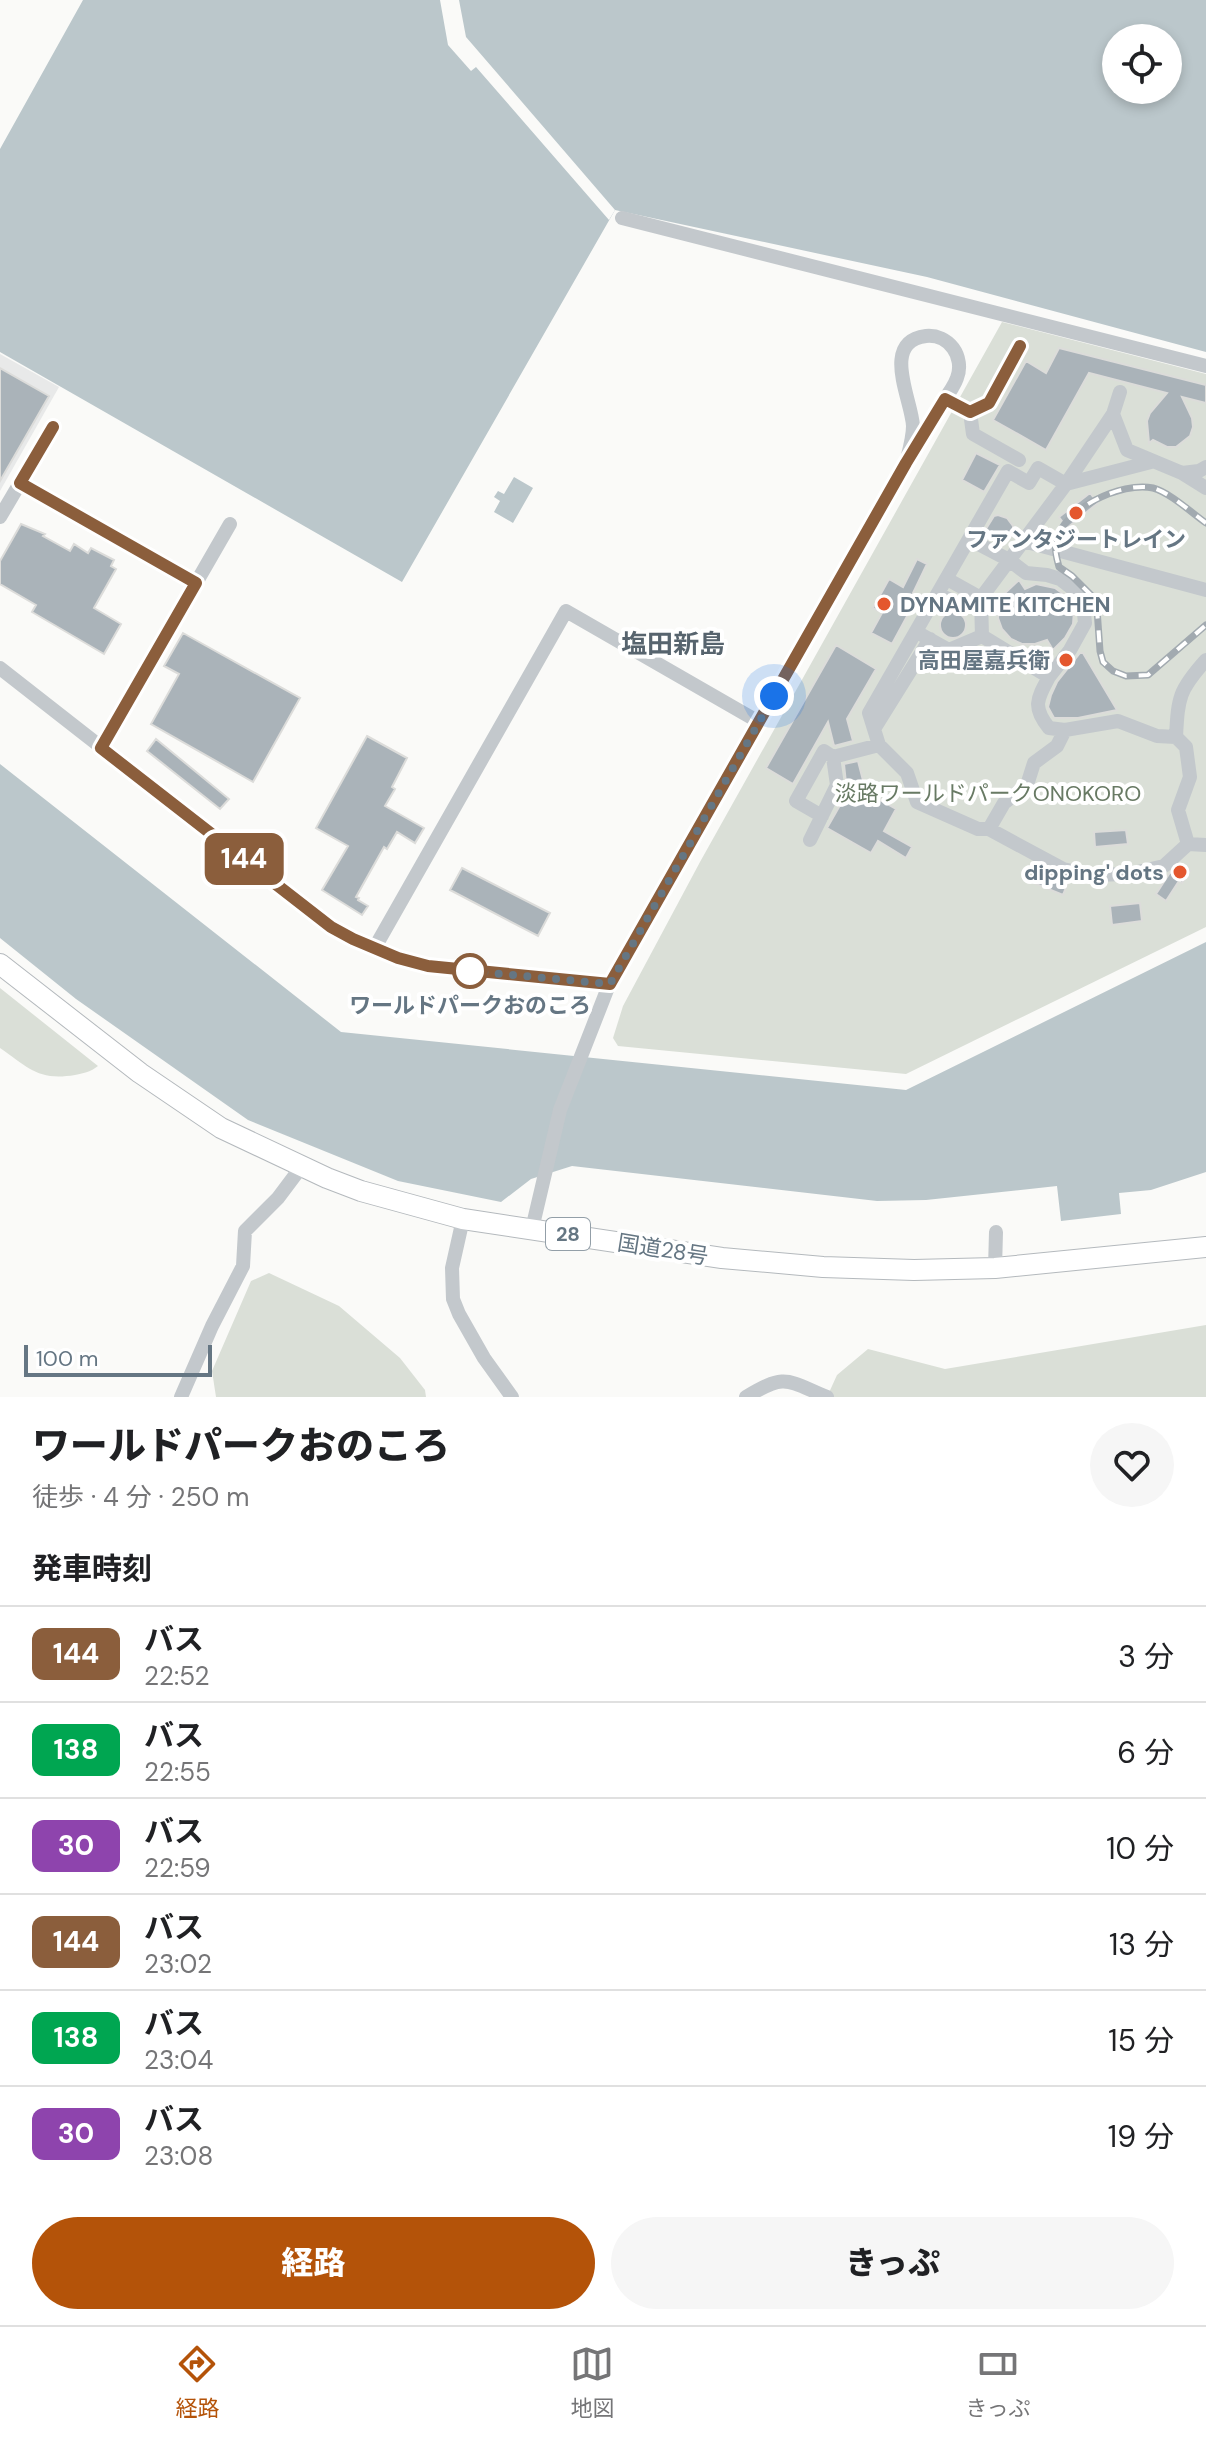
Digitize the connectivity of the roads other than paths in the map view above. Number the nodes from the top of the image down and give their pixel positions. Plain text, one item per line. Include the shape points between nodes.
1 (622, 218) dead end
2 (1020, 346) dead end
3 (1206, 366) edge
4 (1120, 392) dead end
5 (945, 399) junction
6 (970, 412) junction
7 (1113, 414) junction
8 (53, 427) dead end
9 (1019, 460) dead end
10 (1151, 462) junction
11 (906, 463) junction
12 (1206, 467) edge
13 (1182, 473) junction
14 (20, 483) junction
15 (1066, 484) junction
16 (1206, 488) edge
17 (0, 517) edge
18 (230, 524) dead end
19 (969, 539) junction
20 (1023, 541) junction
21 (1009, 560) junction
22 (947, 579) junction
23 (196, 583) junction
24 (1206, 590) edge
25 (938, 594) junction
26 (981, 598) junction
27 (923, 635) junction
28 (982, 636) junction
29 (1206, 660) edge
30 (0, 668) edge
31 (1049, 677) junction
32 (759, 722) junction
33 (1065, 730) junction
34 (1176, 737) junction
35 (879, 745) junction
36 (101, 748) junction
37 (833, 757) junction
38 (822, 816) junction
39 (989, 829) junction
40 (810, 840) dead end
41 (1188, 844) junction
42 (1206, 845) edge
43 (374, 949) junction
44 (0, 964) edge
45 (610, 984) junction
46 (302, 1166) junction
47 (463, 1219) junction
48 (532, 1229) junction
49 (996, 1232) dead end
50 (1206, 1247) edge
51 (995, 1268) junction
52 (181, 1397) edge
53 (512, 1397) edge
54 (746, 1397) edge
55 (827, 1397) edge

1 - 3 street
2 - 6 street via 989,403
4 - 7 street
5 - 6 street
5 - 11 street
5 - 11 street via 958,377 957,356 939,337 918,338 900,361 913,431
6 - 9 street via 973,434
7 - 10 street via 1127,450
7 - 15 street
8 - 14 street
10 - 13 street
10 - 15 street
11 - 32 street
12 - 13 street
13 - 16 street
14 - 17 street
14 - 23 street
15 - 19 street via 1038,468 1029,483 1008,471
15 - 20 street
18 - 23 street
19 - 21 street
19 - 22 street
20 - 21 street
20 - 24 street
21 - 26 street
21 - 31 street via 1026,573 1060,579 1083,604 1085,623
22 - 25 street
22 - 26 street
23 - 36 street
25 - 26 street via 963,606
25 - 27 street
26 - 28 street
27 - 28 street via 949,650
27 - 35 street via 869,713
28 - 31 street
29 - 34 street via 1177,702
30 - 36 street
31 - 33 street via 1037,698 1039,715 1049,728
32 - 43 street via 566,611
32 - 45 street
33 - 34 street via 1118,721 1157,736
33 - 39 street via 1055,749 1034,763 1027,785 1004,803
34 - 41 street via 1186,747 1190,777 1178,810
35 - 37 street
35 - 39 street via 907,773 917,802
36 - 43 street via 331,927
37 - 38 street via 837,785
37 - 38 street via 824,751 796,801
38 - 40 street
39 - 41 street via 1063,869 1090,875 1164,866
41 - 42 street
43 - 45 street via 428,966
44 - 46 highway, 国道28号 / 28 via 191,1110
45 - 48 street via 560,1110
46 - 47 highway, 国道28号 / 28 via 361,1191
46 - 52 street via 245,1231 243,1266
47 - 48 highway, 国道28号 / 28
47 - 53 street via 452,1268 453,1299
48 - 51 highway, 国道28号 / 28 via 784,1265
49 - 51 street
50 - 51 highway, 国道28号 / 28
54 - 55 street via 783,1380

